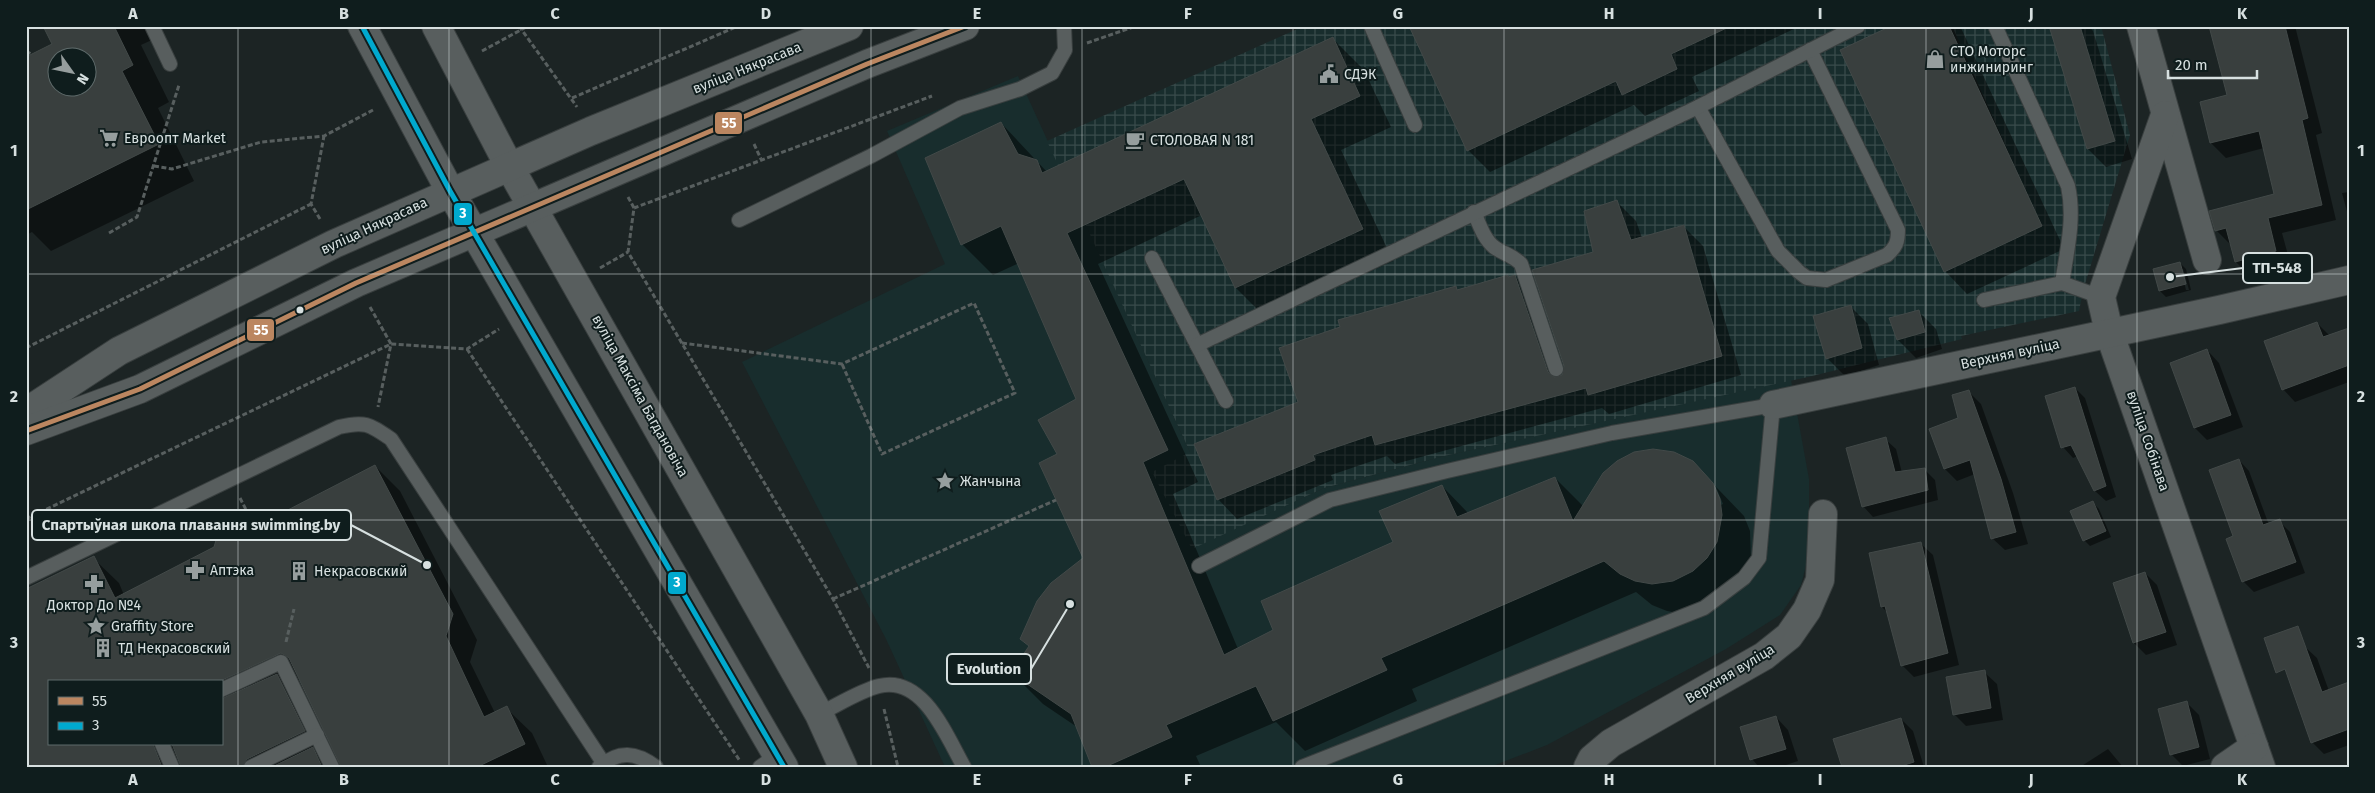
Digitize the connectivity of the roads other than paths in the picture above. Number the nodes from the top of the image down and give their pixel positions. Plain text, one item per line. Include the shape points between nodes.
1 (152, 26) edge
2 (362, 26) edge
3 (436, 26) edge
4 (849, 26) edge
5 (965, 26) edge
6 (1064, 26) edge
7 (1371, 26) edge
8 (1858, 26) edge
9 (2141, 26) edge
10 (1996, 28) dead end
11 (1810, 50) junction
12 (170, 64) road end
13 (1698, 107) junction
14 (2165, 115) junction
15 (1415, 125) dead end
16 (509, 166) junction
17 (450, 191) junction
18 (533, 206) junction
19 (1474, 212) junction
20 (738, 220) dead end
21 (475, 232) junction
22 (1152, 258) dead end
23 (2207, 260) dead end
24 (2349, 280) edge
25 (2062, 283) junction
26 (2100, 297) junction
27 (1984, 300) dead end
28 (2109, 332) junction
29 (1197, 345) junction
30 (1556, 369) dead end
31 (1226, 401) dead end
32 (1773, 405) junction
33 (26, 412) edge
34 (26, 431) edge
35 (1823, 514) dead end
36 (1199, 566) dead end
37 (26, 578) edge
38 (222, 690) edge
39 (819, 714) junction
40 (757, 722) junction
41 (316, 735) junction
42 (163, 746) edge
43 (2258, 757) edge
44 (774, 763) edge
45 (603, 766) edge
46 (172, 767) edge
47 (250, 767) edge
48 (332, 767) edge
49 (656, 767) edge
50 (801, 767) edge
51 (843, 767) edge
52 (964, 767) edge
53 (1302, 767) edge
54 (1588, 767) edge
55 (2225, 767) edge

1 - 12 lane
2 - 17 main road
3 - 16 main road, вуліца Максіма Багдановіча
4 - 16 main road, вуліца Някрасава
5 - 18 main road via 867,64
6 - 20 lane via 1065,50 1052,73 1020,89 960,108 871,156
7 - 15 lane
8 - 11 lane
9 - 14 main road
10 - 25 lane via 2068,186 2071,220
11 - 13 lane
11 - 13 lane via 1898,230 1895,248 1887,255 1826,280 1807,278 1799,272 1778,251
13 - 19 lane
14 - 23 main road
14 - 26 main road
16 - 17 main road, вуліца Някрасава
16 - 18 main road, вуліца Максіма Багдановіча
17 - 21 main road
17 - 33 main road, вуліца Някрасава via 334,244 119,351
18 - 21 main road
18 - 39 main road, вуліца Максіма Багдановіча
19 - 29 lane
19 - 30 lane via 1493,247 1513,256 1521,264
21 - 34 main road via 356,283 140,389
21 - 40 main road
22 - 29 lane
24 - 28 main road, Верхняя вуліца
25 - 26 lane
25 - 27 lane
26 - 28 main road, вуліца Собінава
28 - 32 main road, Верхняя вуліца
28 - 43 main road, вуліца Собінава
29 - 31 lane
32 - 36 lane, Верхняя вуліца via 1612,433 1330,500
32 - 53 lane via 1759,558 1744,578 1704,608
35 - 54 main road, Верхняя вуліца via 1820,580 1807,610 1789,636 1764,656 1611,743 1592,759
37 - 45 lane via 339,427 359,422 374,427 391,439
38 - 41 lane via 282,662
39 - 51 main road, вуліца Максіма Багдановіча
39 - 52 lane via 878,686 900,684 918,693
40 - 44 main road
40 - 50 main road
41 - 47 lane
41 - 48 lane
42 - 46 lane
43 - 55 main road
45 - 49 lane via 620,754 633,754 644,757

